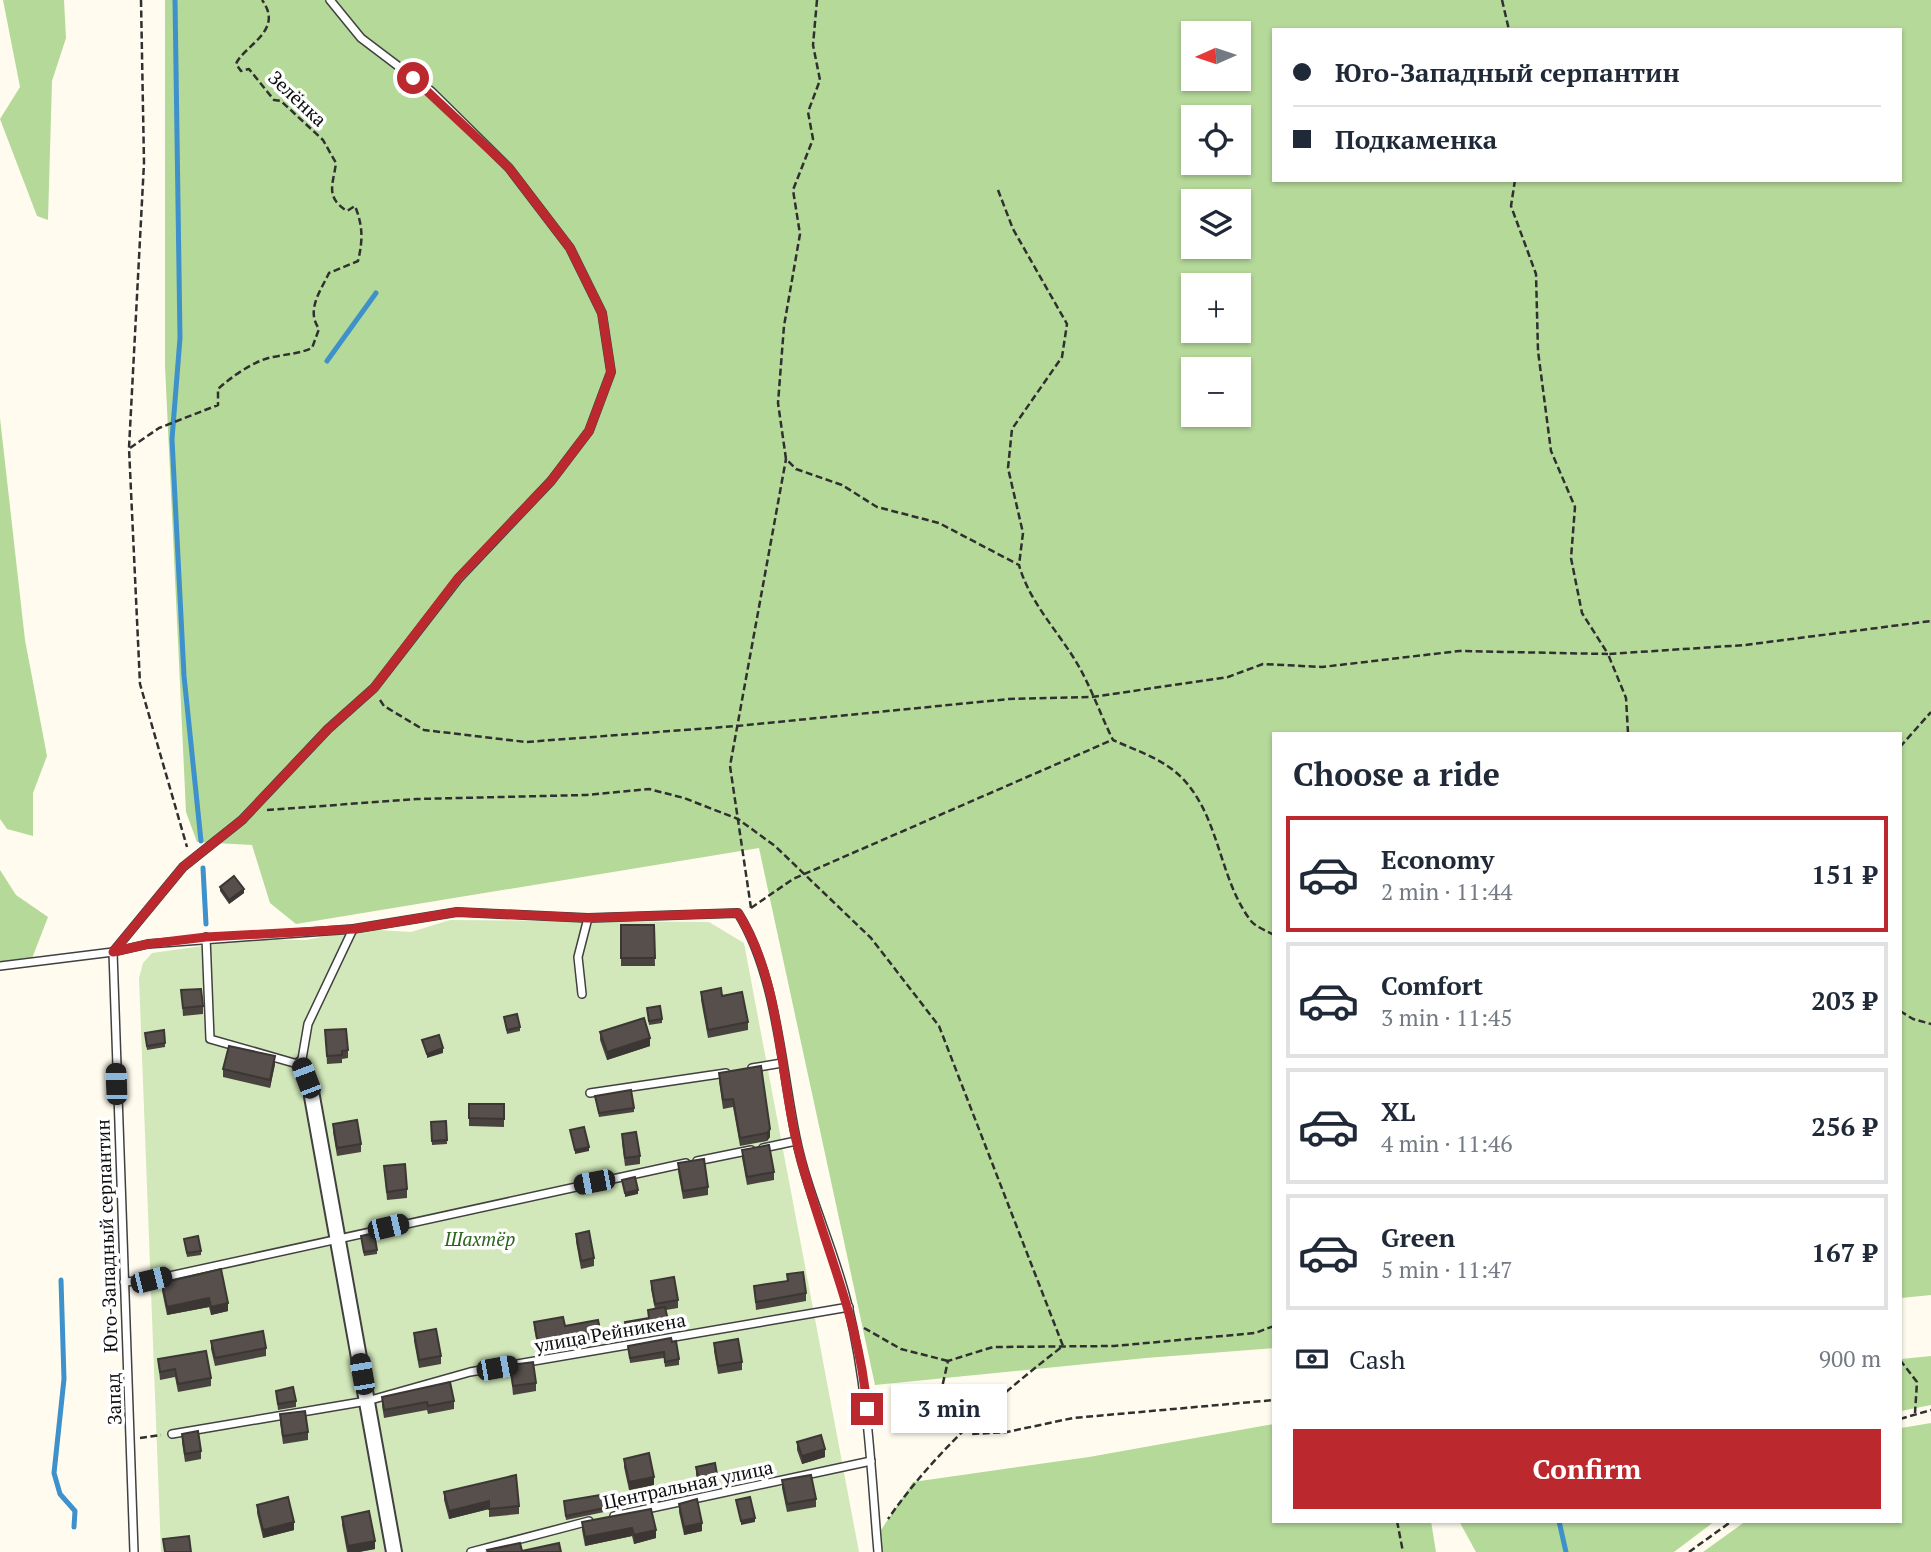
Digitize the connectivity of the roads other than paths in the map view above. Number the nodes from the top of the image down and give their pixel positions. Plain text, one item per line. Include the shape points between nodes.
1 (330, 0) edge
2 (588, 918) junction
3 (354, 929) junction
4 (206, 937) junction
5 (113, 952) junction
6 (0, 966) edge
7 (582, 994) dead end
8 (782, 1063) junction
9 (301, 1065) junction
10 (744, 1070) edge
11 (731, 1072) edge
12 (590, 1093) dead end
13 (796, 1141) junction
14 (337, 1239) junction
15 (124, 1282) junction
16 (849, 1307) junction
17 (367, 1401) junction
18 (172, 1434) road end
19 (871, 1461) junction
20 (134, 1552) edge
21 (394, 1552) edge
22 (471, 1552) edge
23 (878, 1552) edge

1 - 5 lane via 361,38 430,91 509,168 570,248 602,313 611,372 589,431 551,481 458,578 374,688 210,849 186,865
2 - 3 lane via 457,912
2 - 7 lane via 578,957
2 - 8 lane via 738,913 750,932
3 - 4 lane
3 - 9 lane via 308,1024
4 - 5 lane
4 - 9 lane via 210,1039
5 - 6 lane
5 - 15 lane, Юго-Западный серпантин
8 - 10 lane
8 - 13 lane
9 - 14 street via 311,1091
11 - 12 lane
13 - 14 lane
13 - 16 lane
14 - 15 lane
14 - 17 street
15 - 20 lane, Юго-Западный серпантин
16 - 17 lane, улица Рейникена via 470,1372
16 - 19 lane via 865,1382
17 - 18 lane, улица Рейникена
17 - 21 street
19 - 22 lane, Центральная улица via 575,1524
19 - 23 lane

